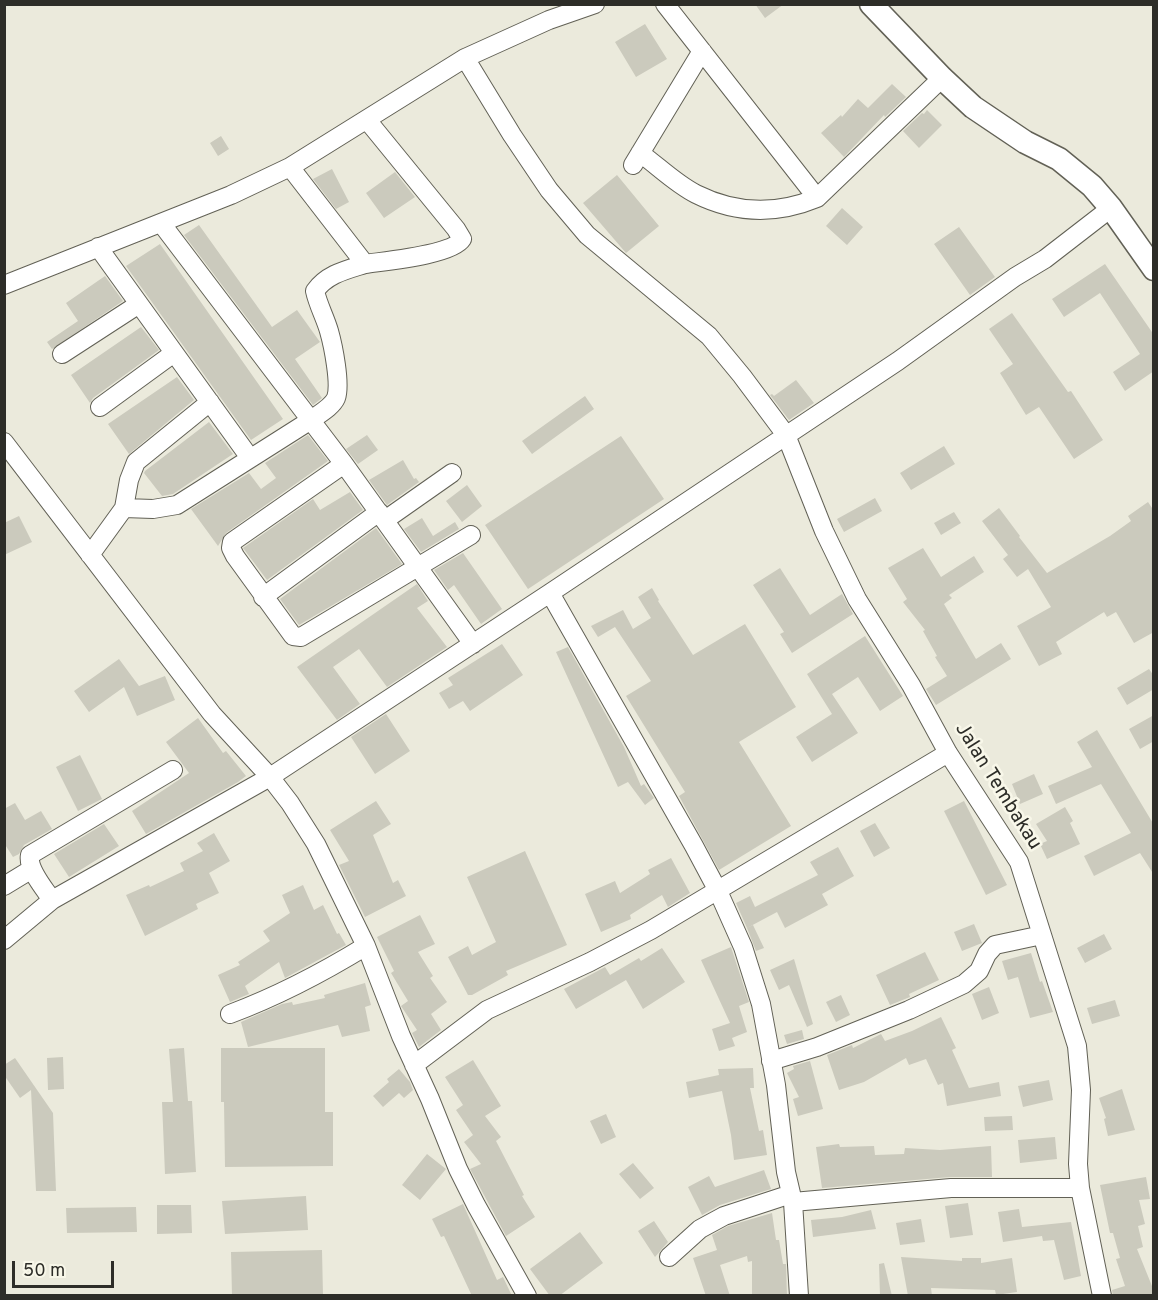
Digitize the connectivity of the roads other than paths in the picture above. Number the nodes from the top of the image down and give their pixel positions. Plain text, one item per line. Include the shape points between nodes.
1 (595, 4) edge
2 (665, 4) edge
3 (871, 4) edge
4 (702, 51) junction
5 (465, 58) junction
6 (942, 78) junction
7 (367, 120) junction
8 (290, 167) junction
9 (817, 198) junction
10 (1111, 208) junction
11 (161, 223) junction
12 (98, 247) junction
13 (365, 264) junction
14 (1154, 269) edge
15 (4, 285) edge
16 (139, 304) junction
17 (62, 354) dead end
18 (174, 354) junction
19 (210, 402) junction
20 (100, 407) dead end
21 (311, 420) junction
22 (786, 435) junction
23 (4, 442) edge
24 (250, 458) junction
25 (344, 464) junction
26 (452, 473) dead end
27 (124, 508) junction
28 (382, 516) junction
29 (471, 535) dead end
30 (90, 555) junction
31 (418, 567) junction
32 (550, 593) junction
33 (264, 597) junction
34 (473, 644) junction
35 (948, 753) junction
36 (173, 770) dead end
37 (270, 777) junction
38 (33, 869) junction
39 (4, 886) edge
40 (718, 891) junction
41 (51, 900) junction
42 (1042, 935) junction
43 (4, 940) edge
44 (366, 946) junction
45 (230, 1014) dead end
46 (771, 1061) junction
47 (414, 1065) junction
48 (1080, 1188) junction
49 (792, 1198) junction
50 (669, 1257) dead end
51 (527, 1296) edge
52 (799, 1296) edge
53 (1102, 1296) edge

1 - 5 street
2 - 4 street
3 - 6 main road
4 - 9 street
4 - 9 street via 636,159 695,194 729,207 760,212 796,207
5 - 7 street
5 - 22 street, Jalan Tembakau via 549,190 587,235 709,336
6 - 9 street
6 - 10 main road via 995,123 1078,173
7 - 8 street
7 - 13 street via 462,239 455,246 417,257
8 - 11 street
8 - 13 street
10 - 14 main road
10 - 22 street via 898,361
11 - 12 street
11 - 21 street
12 - 15 street
12 - 16 street
13 - 21 street via 334,274 315,291 329,331 337,386 336,398
16 - 17 street
16 - 18 street
18 - 19 street
18 - 20 street
19 - 24 street
19 - 27 street via 136,462
21 - 24 street
21 - 25 street
22 - 32 street
22 - 35 street, Jalan Tembakau via 824,531 857,599
23 - 30 street
24 - 27 street via 177,505
25 - 28 street
25 - 33 street via 232,542 235,556
26 - 28 street
27 - 30 street
28 - 31 street
28 - 33 street
29 - 31 street
30 - 37 street via 212,714
31 - 33 street via 298,638
31 - 34 street
32 - 34 street
32 - 40 street
34 - 37 street
35 - 40 street
35 - 42 street, Jalan Tembakau via 1018,862
36 - 38 street via 32,853 29,857
37 - 41 street
37 - 44 street via 316,844
38 - 39 street
38 - 41 street
40 - 46 street via 743,947 761,1004
40 - 47 street via 610,951 487,1010
41 - 43 street
42 - 46 street via 995,945 980,972 964,984 909,1010
42 - 48 street, Jalan Tembakau via 1077,1046 1081,1090
44 - 45 street via 331,968
44 - 47 street
46 - 49 street
47 - 51 street via 463,1178
48 - 49 street via 951,1188
48 - 53 street, Jalan Tembakau
49 - 50 street via 724,1216 700,1230
49 - 52 street

